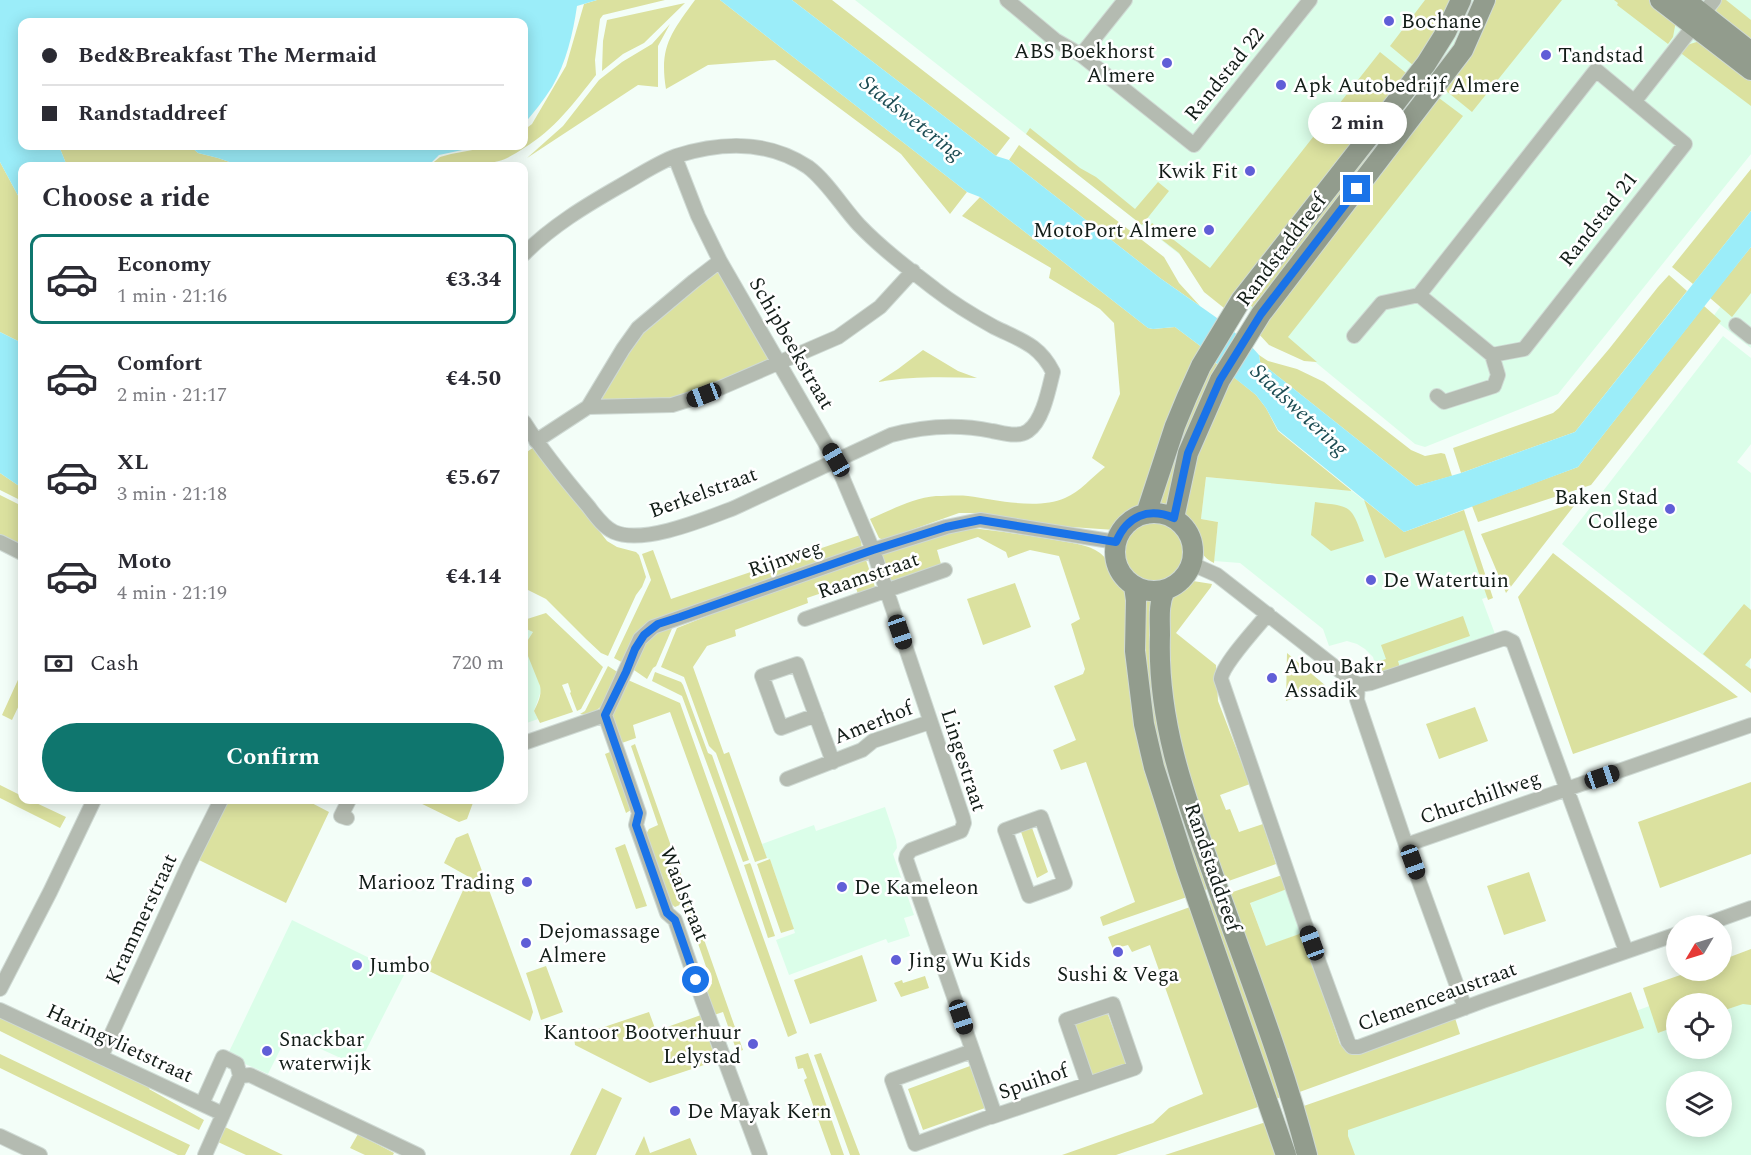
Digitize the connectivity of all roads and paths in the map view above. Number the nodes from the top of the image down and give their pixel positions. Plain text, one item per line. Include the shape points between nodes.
1 (1007, 0) edge
2 (1125, 0) edge
3 (1310, 0) edge
4 (1461, 0) edge
5 (1485, 0) edge
6 (1660, 0) edge
7 (1685, 0) edge
8 (1704, 13) edge
9 (1751, 52) edge
10 (1081, 55) junction
11 (1751, 70) edge
12 (1634, 102) junction
13 (675, 157) junction
14 (528, 251) edge
15 (720, 261) junction
16 (913, 271) junction
17 (1419, 295) junction
18 (1736, 325) dead end
19 (1354, 336) dead end
20 (1751, 338) edge
21 (1492, 355) junction
22 (780, 362) junction
23 (1437, 396) dead end
24 (588, 407) junction
25 (528, 428) edge
26 (536, 441) junction
27 (836, 460) junction
28 (1146, 514) junction
29 (1174, 518) junction
30 (0, 542) edge
31 (1116, 542) junction
32 (873, 550) junction
33 (18, 551) edge
34 (1192, 564) junction
35 (945, 570) dead end
36 (1134, 586) junction
37 (1165, 590) junction
38 (886, 591) junction
39 (1268, 614) junction
40 (805, 619) dead end
41 (1358, 685) junction
42 (605, 715) junction
43 (816, 715) junction
44 (930, 722) junction
45 (1751, 725) edge
46 (528, 742) edge
47 (833, 762) junction
48 (787, 779) dead end
49 (1567, 789) junction
50 (92, 804) edge
51 (220, 804) edge
52 (347, 804) edge
53 (347, 819) dead end
54 (1406, 845) junction
55 (1029, 896) joint
56 (1751, 909) edge
57 (1732, 915) edge
58 (1666, 938) edge
59 (1626, 951) junction
60 (0, 989) edge
61 (1465, 1008) junction
62 (0, 1010) edge
63 (972, 1052) junction
64 (101, 1057) junction
65 (238, 1070) junction
66 (1088, 1084) junction
67 (202, 1104) junction
68 (223, 1114) junction
69 (991, 1117) junction
70 (0, 1136) edge
71 (40, 1155) edge
72 (205, 1155) edge
73 (418, 1155) edge
74 (760, 1155) edge
75 (1286, 1155) edge
76 (1307, 1155) edge

1 - 10 street, Randstad 22 via 1055,40
2 - 10 street
3 - 10 street, Randstad 22 via 1194,146
4 - 28 main road, Randstaddreef via 1426,64 1241,300 1201,366 1175,426
5 - 29 main road, Randstaddreef via 1463,50 1261,314 1220,380 1188,453
6 - 8 main road
7 - 8 main road
8 - 9 main road
8 - 11 main road
8 - 12 street
12 - 17 street, Randstad 21 via 1596,70
12 - 21 street, Randstad 21 via 1685,144 1524,349
13 - 14 street via 600,197 561,222
13 - 15 street, Schipbeekstraat
13 - 16 street, Berkelstraat via 732,145 761,148 792,159 809,168 860,225
15 - 22 street, Schipbeekstraat
15 - 24 street via 638,328
16 - 22 street via 880,307 853,328
16 - 27 street, Berkelstraat via 963,309 1035,347 1053,372 1045,406 1029,431 1016,435 956,426 916,429 891,435
17 - 19 street via 1382,303
17 - 21 street
18 - 20 street
21 - 23 street via 1498,375 1494,386 1444,402
22 - 24 street via 681,403
22 - 27 street, Schipbeekstraat
24 - 26 street
25 - 26 street, Berkelstraat
26 - 27 street, Berkelstraat via 607,527 637,536 712,516
27 - 32 street, Schipbeekstraat
28 - 29 main road
28 - 31 main road via 1127,524
29 - 34 main road via 1191,538
30 - 33 street
31 - 32 street, Rijnweg via 980,520
31 - 36 main road via 1118,567
32 - 38 street, Lingestraat
32 - 42 street, Rijnweg via 653,627 640,639
34 - 37 main road via 1177,585
34 - 39 street via 1217,575
35 - 38 street, Raamstraat
36 - 37 main road via 1155,592
36 - 75 main road, Randstaddreef via 1135,651 1144,724 1154,766
37 - 76 main road, Randstaddreef via 1160,600 1159,657 1172,752
38 - 40 street, Raamstraat
38 - 44 street, Lingestraat
39 - 41 street
39 - 61 street, Clemenceaustraat via 1221,673 1221,679 1348,1042 1359,1047
41 - 49 street via 1371,684 1505,638 1514,642
41 - 54 street, Churchillweg via 1357,700
42 - 46 street
42 - 74 street, Waalstraat via 639,813 636,825 667,913 675,920
43 - 43 street, Amerhof via 797,664 762,676 781,728
43 - 47 street, Amerhof
44 - 47 street, Amerhof via 873,741
44 - 63 street, Lingestraat via 964,824 961,831 911,850 906,859
45 - 49 street, Churchillweg
47 - 48 street, Amerhof
49 - 54 street, Churchillweg
49 - 59 street
50 - 60 street
51 - 64 street, Krammerstraat
52 - 53 street via 341,816
54 - 61 street
55 - 55 street via 1005,830 1041,817 1065,883
56 - 57 street
58 - 59 street, Clemenceaustraat
59 - 61 street, Clemenceaustraat
62 - 64 street, Haringvlietstraat
63 - 69 street, Lingestraat via 995,1115
63 - 69 street, Spuihof via 892,1080 915,1144
64 - 67 street, Haringvlietstraat
65 - 67 street via 223,1057
65 - 68 street
65 - 73 street
66 - 66 street, Spuihof via 1066,1020 1113,1004 1135,1068
66 - 69 street, Spuihof
67 - 68 street, Haringvlietstraat
68 - 72 street
70 - 71 street

